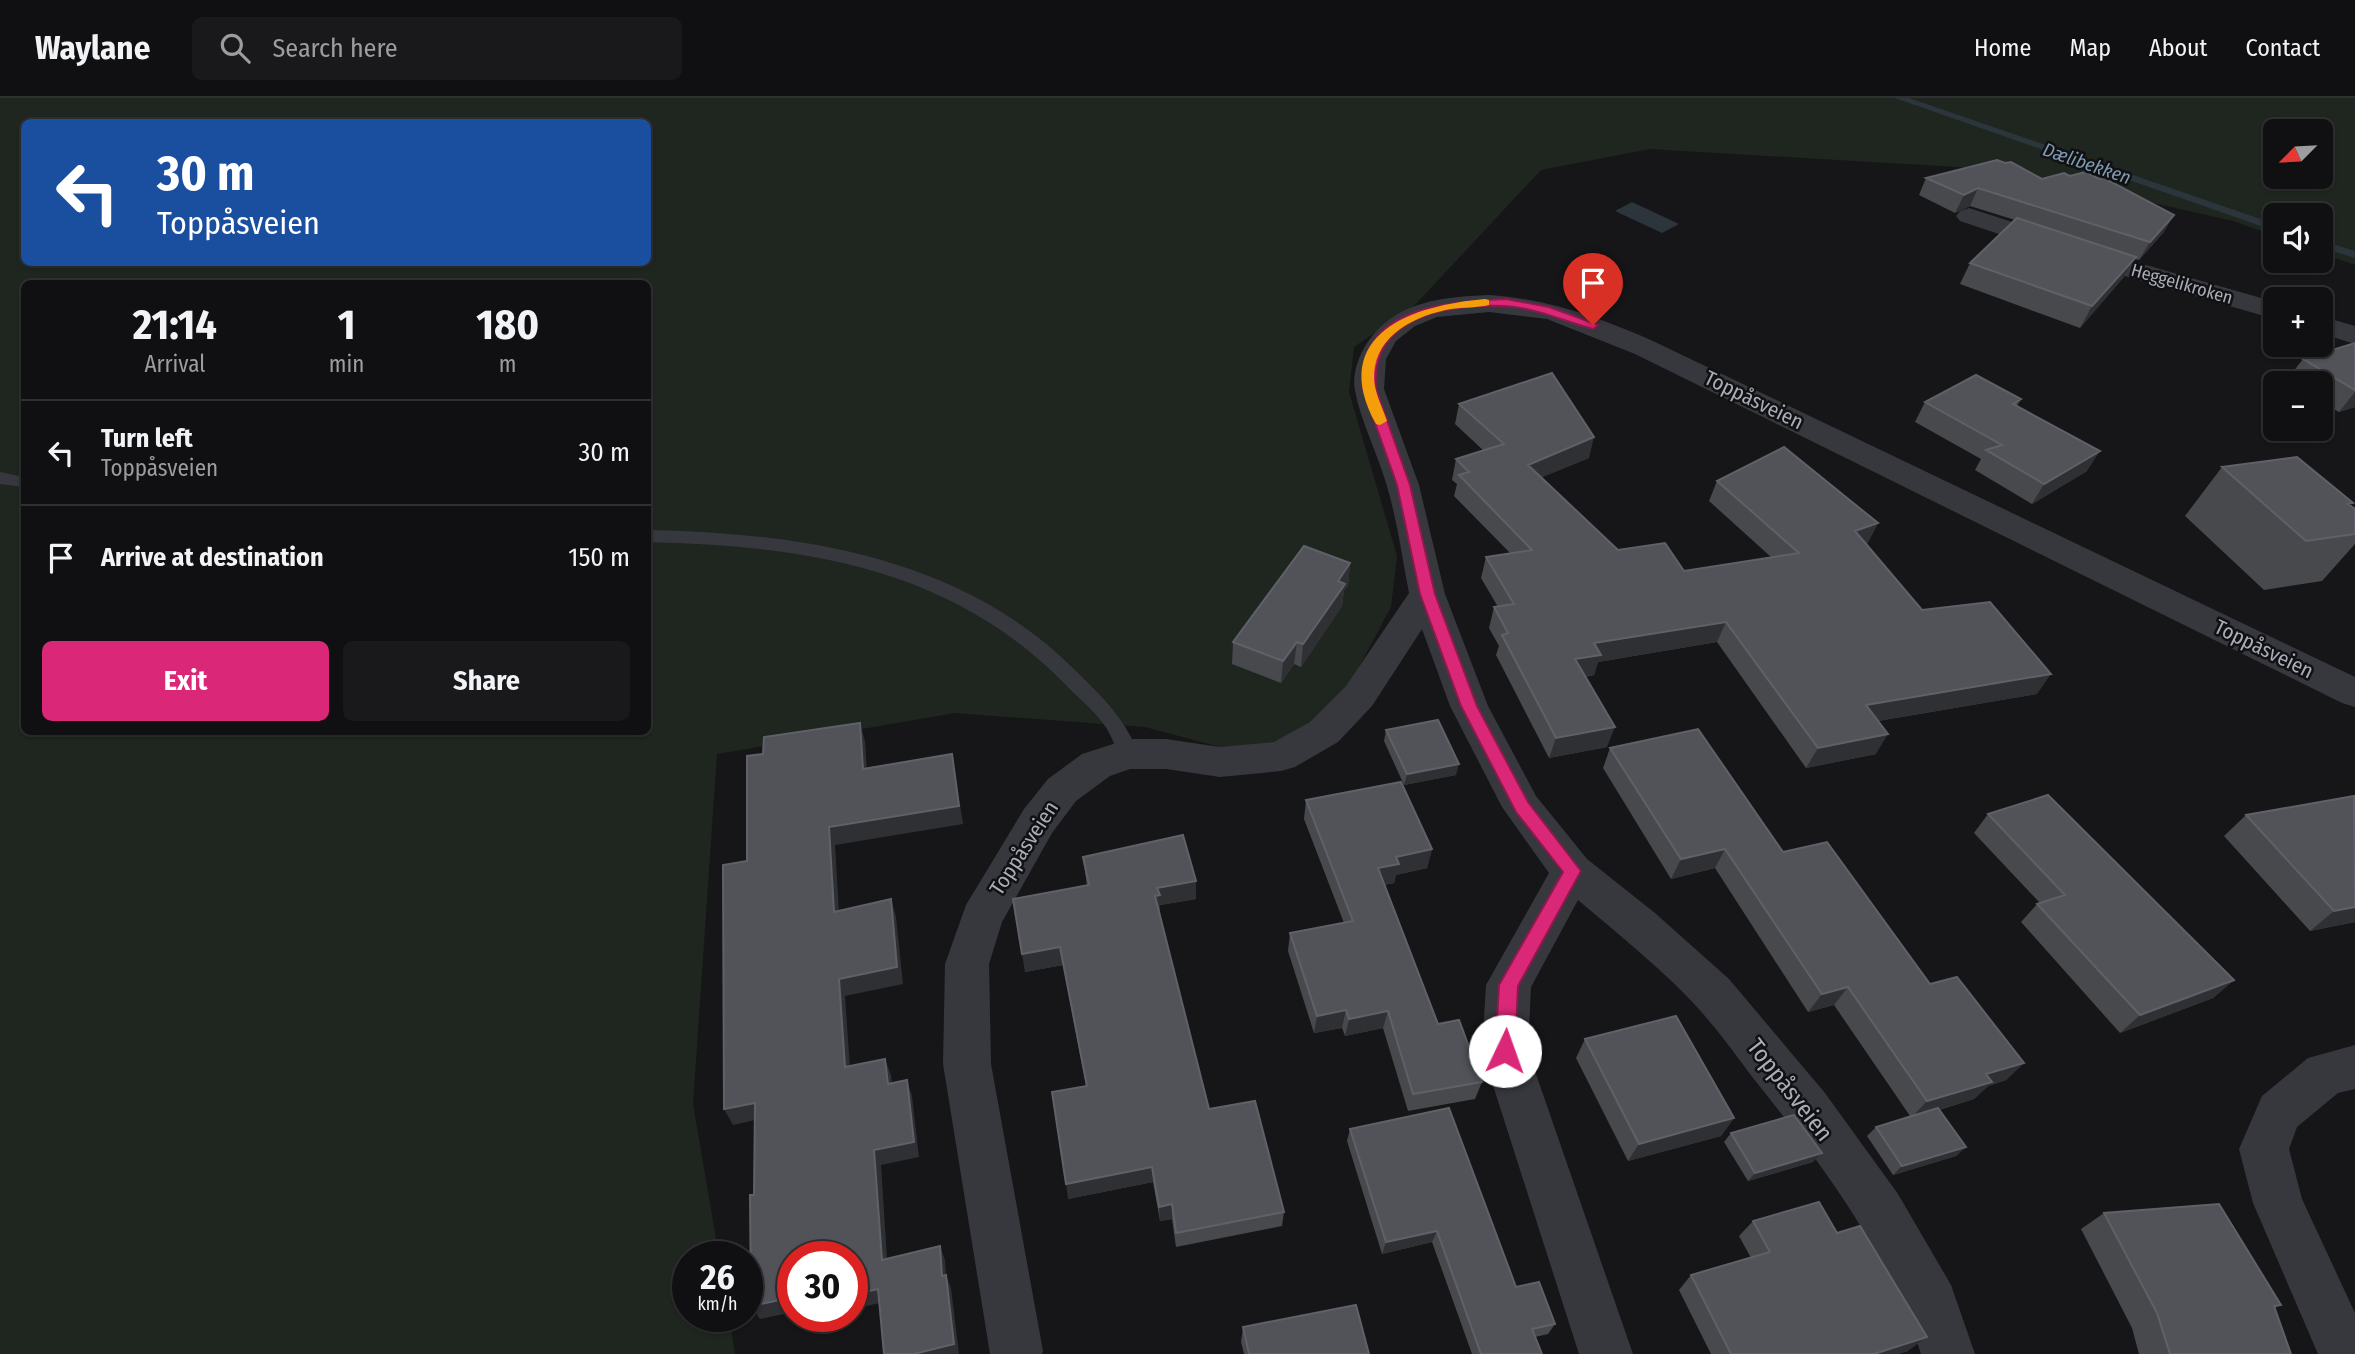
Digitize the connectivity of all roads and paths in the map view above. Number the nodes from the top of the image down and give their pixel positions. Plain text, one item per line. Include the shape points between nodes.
1 (1969, 216) edge
2 (2263, 308) edge
3 (2333, 328) edge
4 (2355, 335) edge
5 (0, 478) edge
6 (21, 482) edge
7 (651, 536) edge
8 (1427, 594) junction
9 (2355, 693) edge
10 (1129, 754) junction
11 (1572, 871) junction
12 (2355, 1067) edge
13 (1016, 1351) dead end
14 (1605, 1354) edge
15 (1948, 1354) edge
16 (2346, 1354) edge

1 - 2 street, Heggelikroken
3 - 4 street
5 - 6 lane
7 - 10 lane via 703,536 803,550 891,569 946,589 992,613 1049,655 1110,717
8 - 9 street, Toppåsveien via 1403,485 1369,389 1368,373 1386,332 1425,312 1506,303 1593,325 1645,348
8 - 10 street, Toppåsveien via 1359,696 1324,732 1281,755 1220,762
8 - 11 street, Toppåsveien via 1469,706 1522,807
10 - 13 street, Toppåsveien via 1096,765 1062,790 1038,821 981,918 967,964 967,1064
11 - 14 street via 1509,985 1505,1051
11 - 15 street, Toppåsveien via 1713,993 1808,1109 1880,1212 1932,1304
12 - 16 street via 2325,1074 2279,1112 2264,1149 2278,1203

